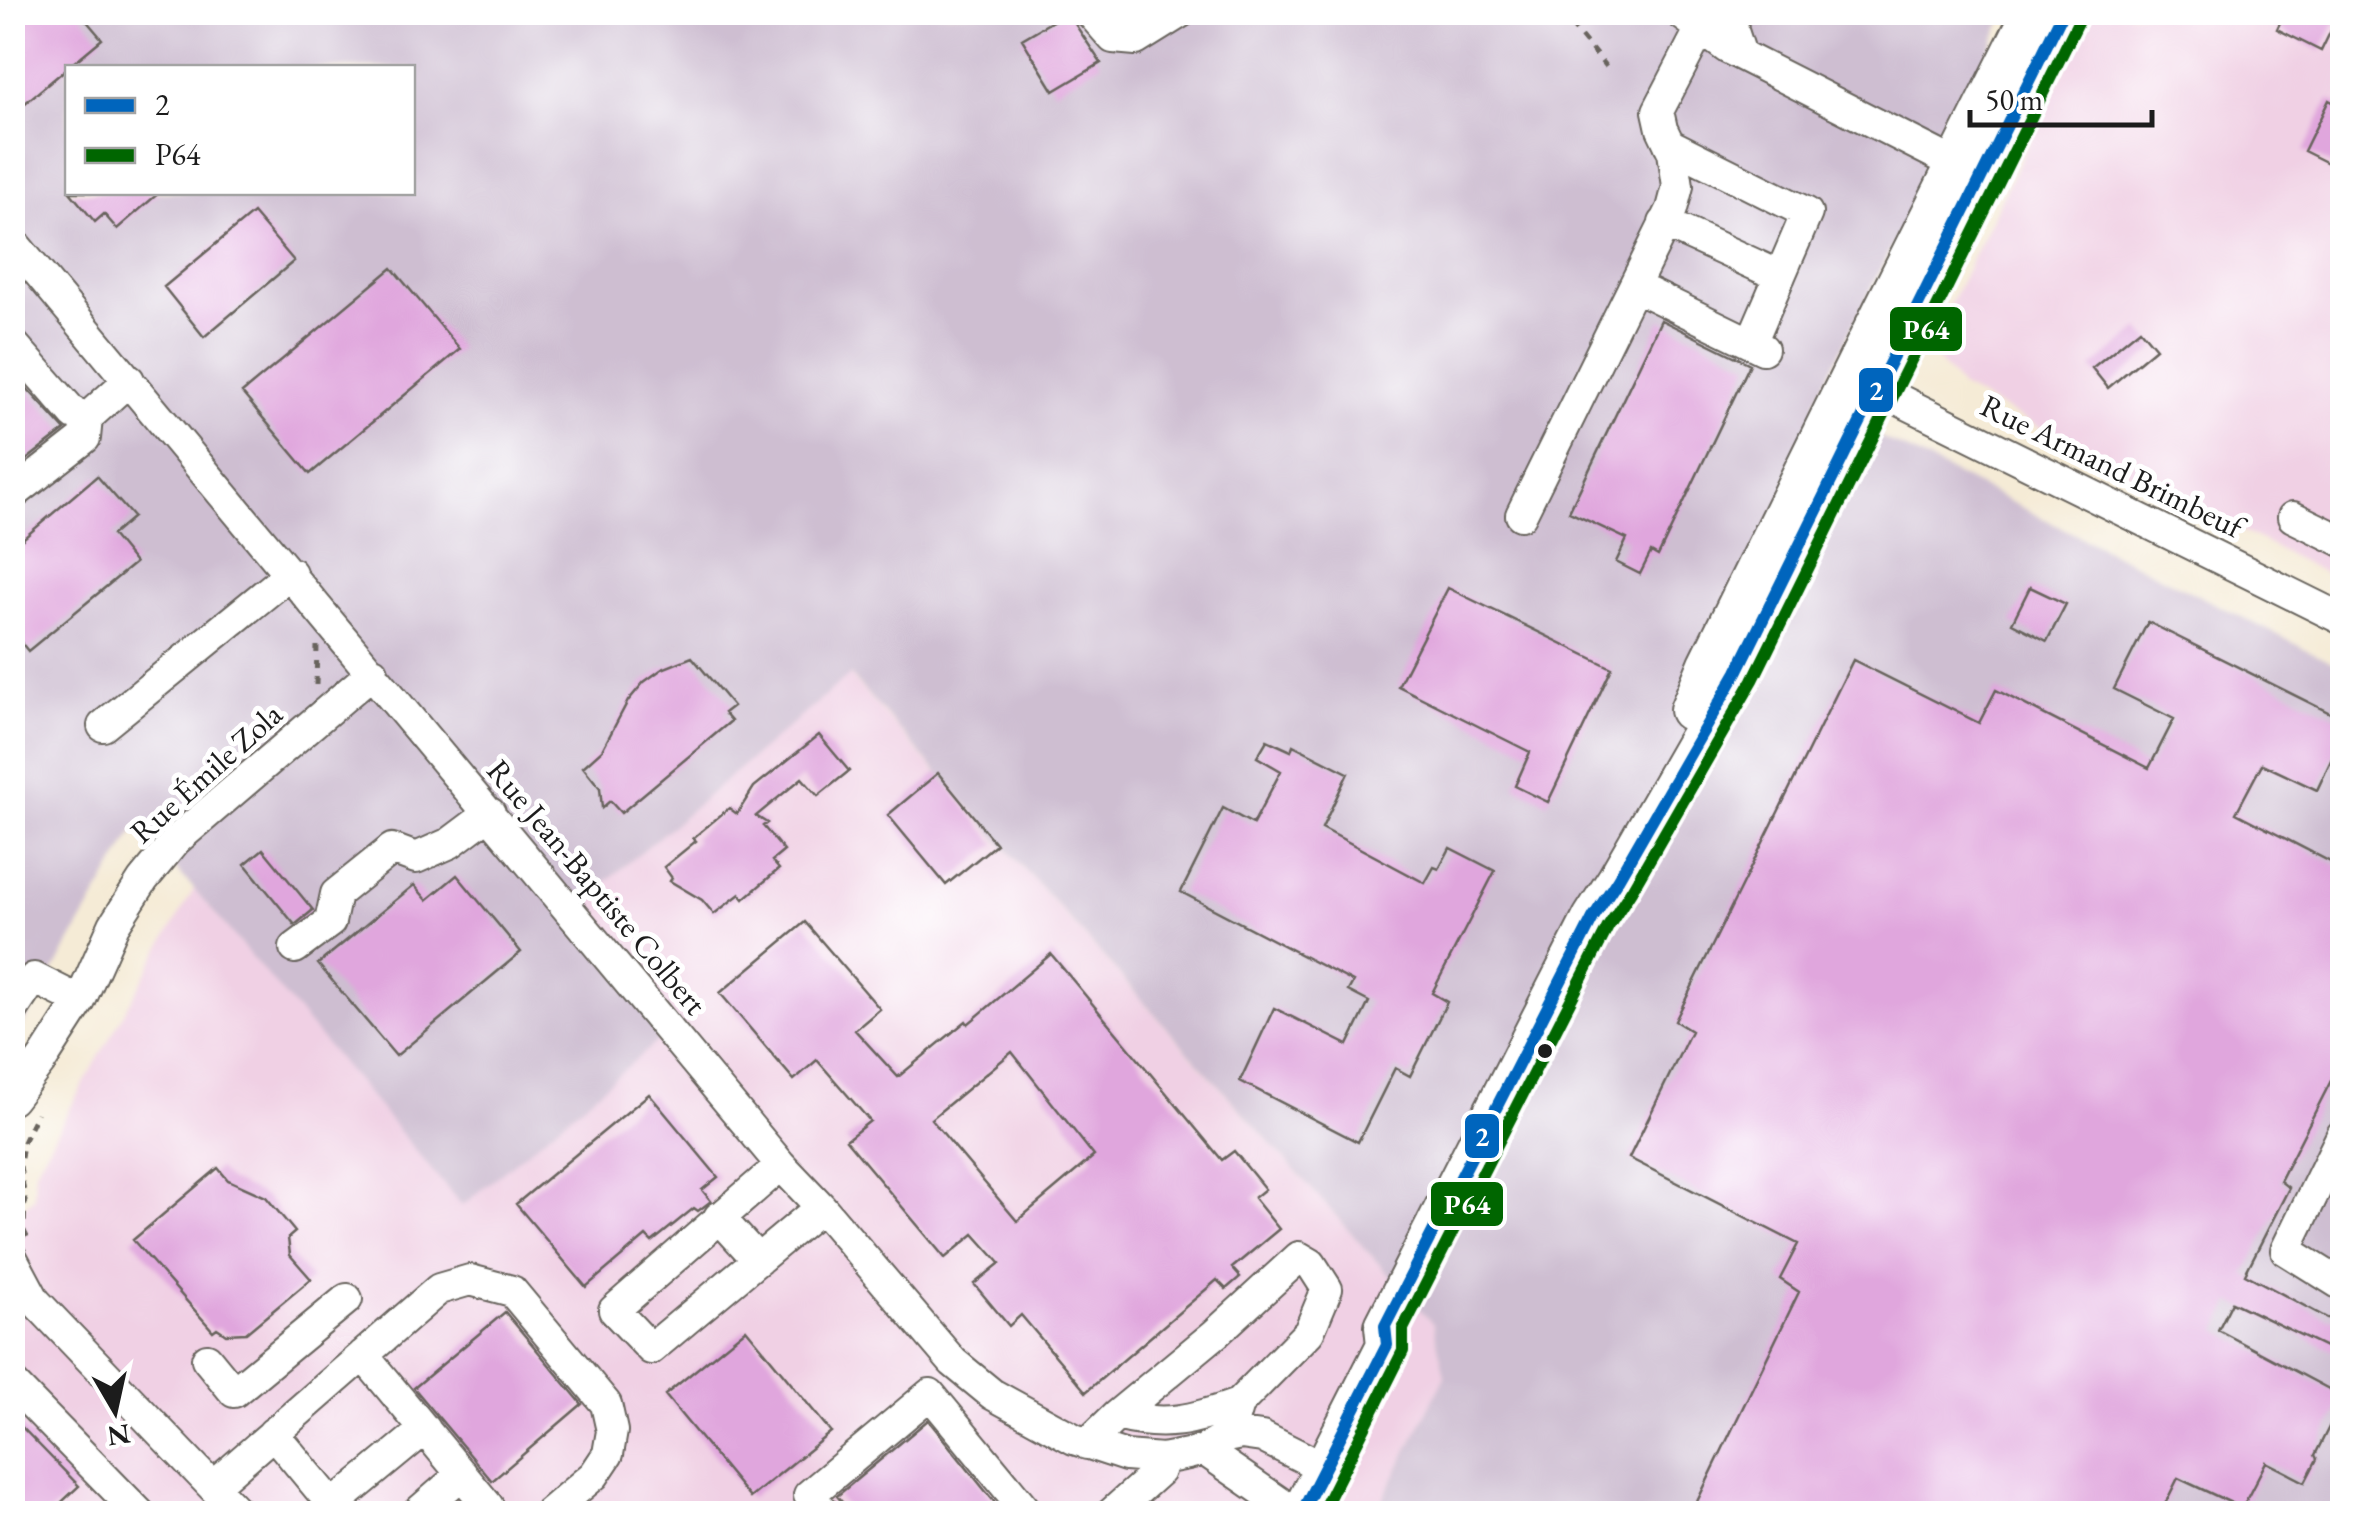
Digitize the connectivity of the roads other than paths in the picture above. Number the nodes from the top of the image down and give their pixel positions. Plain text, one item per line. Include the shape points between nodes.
1 (1090, 12) edge
2 (1181, 12) edge
3 (1732, 12) edge
4 (2033, 12) edge
5 (2063, 12) edge
6 (1691, 18) edge
7 (1741, 55) junction
8 (1668, 144) junction
9 (1973, 163) junction
10 (1664, 223) junction
11 (12, 241) edge
12 (1780, 276) junction
13 (1634, 286) junction
14 (12, 343) edge
15 (129, 380) junction
16 (1864, 383) junction
17 (88, 418) junction
18 (12, 495) edge
19 (1521, 515) dead end
20 (2293, 517) dead end
21 (2342, 542) edge
22 (290, 573) junction
23 (2342, 619) edge
24 (373, 672) junction
25 (102, 726) dead end
26 (490, 813) junction
27 (295, 948) dead end
28 (80, 1000) junction
29 (12, 1011) edge
30 (20, 1101) edge
31 (2342, 1135) edge
32 (781, 1164) junction
33 (820, 1207) junction
34 (719, 1217) junction
35 (21, 1250) edge
36 (758, 1260) junction
37 (2342, 1286) edge
38 (24, 1294) edge
39 (347, 1299) dead end
40 (306, 1334) junction
41 (363, 1355) junction
42 (207, 1359) dead end
43 (339, 1376) junction
44 (12, 1383) edge
45 (1238, 1404) junction
46 (1117, 1415) junction
47 (425, 1430) junction
48 (272, 1434) junction
49 (1087, 1444) junction
50 (1215, 1444) junction
51 (1162, 1459) junction
52 (1313, 1462) junction
53 (462, 1474) junction
54 (213, 1486) junction
55 (120, 1507) edge
56 (336, 1509) edge
57 (1287, 1510) edge
58 (239, 1514) edge
59 (416, 1514) edge
60 (490, 1514) edge
61 (548, 1514) edge
62 (825, 1514) edge
63 (1029, 1514) edge
64 (1111, 1514) edge

1 - 2 street via 1113,38 1136,40
3 - 7 street
4 - 9 main road
5 - 9 main road
6 - 7 street
6 - 8 street via 1658,111
7 - 9 street
8 - 10 street via 1678,186
8 - 12 street via 1808,213
9 - 16 main road
10 - 12 street
10 - 13 street
11 - 15 street, Rue Jean-Baptiste Colbert
12 - 13 street via 1757,346
13 - 19 street
14 - 17 street via 76,415
15 - 17 street
15 - 22 street, Rue Jean-Baptiste Colbert
16 - 23 street, Rue Armand Brimbeuf
16 - 52 main road via 1710,664 1618,879 1386,1326 1387,1344
17 - 18 street via 85,438
20 - 21 street
22 - 24 street, Rue Jean-Baptiste Colbert
22 - 25 street
24 - 26 street, Rue Jean-Baptiste Colbert
24 - 28 street, Rue Émile Zola via 176,840 114,925
26 - 27 street via 416,858 392,849 336,894 330,922
26 - 32 street, Rue Jean-Baptiste Colbert
28 - 29 street via 34,978
28 - 30 street, Rue Émile Zola
31 - 37 street via 2286,1250
32 - 33 street, Rue Jean-Baptiste Colbert
32 - 34 street
33 - 36 street
33 - 49 street, Rue Jean-Baptiste Colbert via 953,1362 992,1394
34 - 36 street
34 - 36 street via 614,1310 651,1349
35 - 38 street
38 - 54 street
39 - 40 street
40 - 42 street via 234,1392
40 - 43 street
41 - 43 street
41 - 47 street
41 - 61 street via 439,1289 470,1280 512,1291 606,1404 612,1431 608,1454 594,1474
43 - 48 street
44 - 55 street
45 - 46 street via 1194,1420 1141,1422
45 - 46 street via 1309,1332 1327,1290 1299,1257
45 - 50 street via 1231,1428
46 - 49 street
47 - 53 street
47 - 56 street
48 - 54 street
48 - 56 street
49 - 51 street, Rue Jean-Baptiste Colbert
50 - 51 street, Rue Jean-Baptiste Colbert
50 - 52 street, Rue Jean-Baptiste Colbert via 1241,1434 1262,1437
50 - 57 street
51 - 64 street via 1159,1471
52 - 57 main road
53 - 59 street
53 - 60 street
54 - 58 street
62 - 63 street via 809,1495 930,1394

